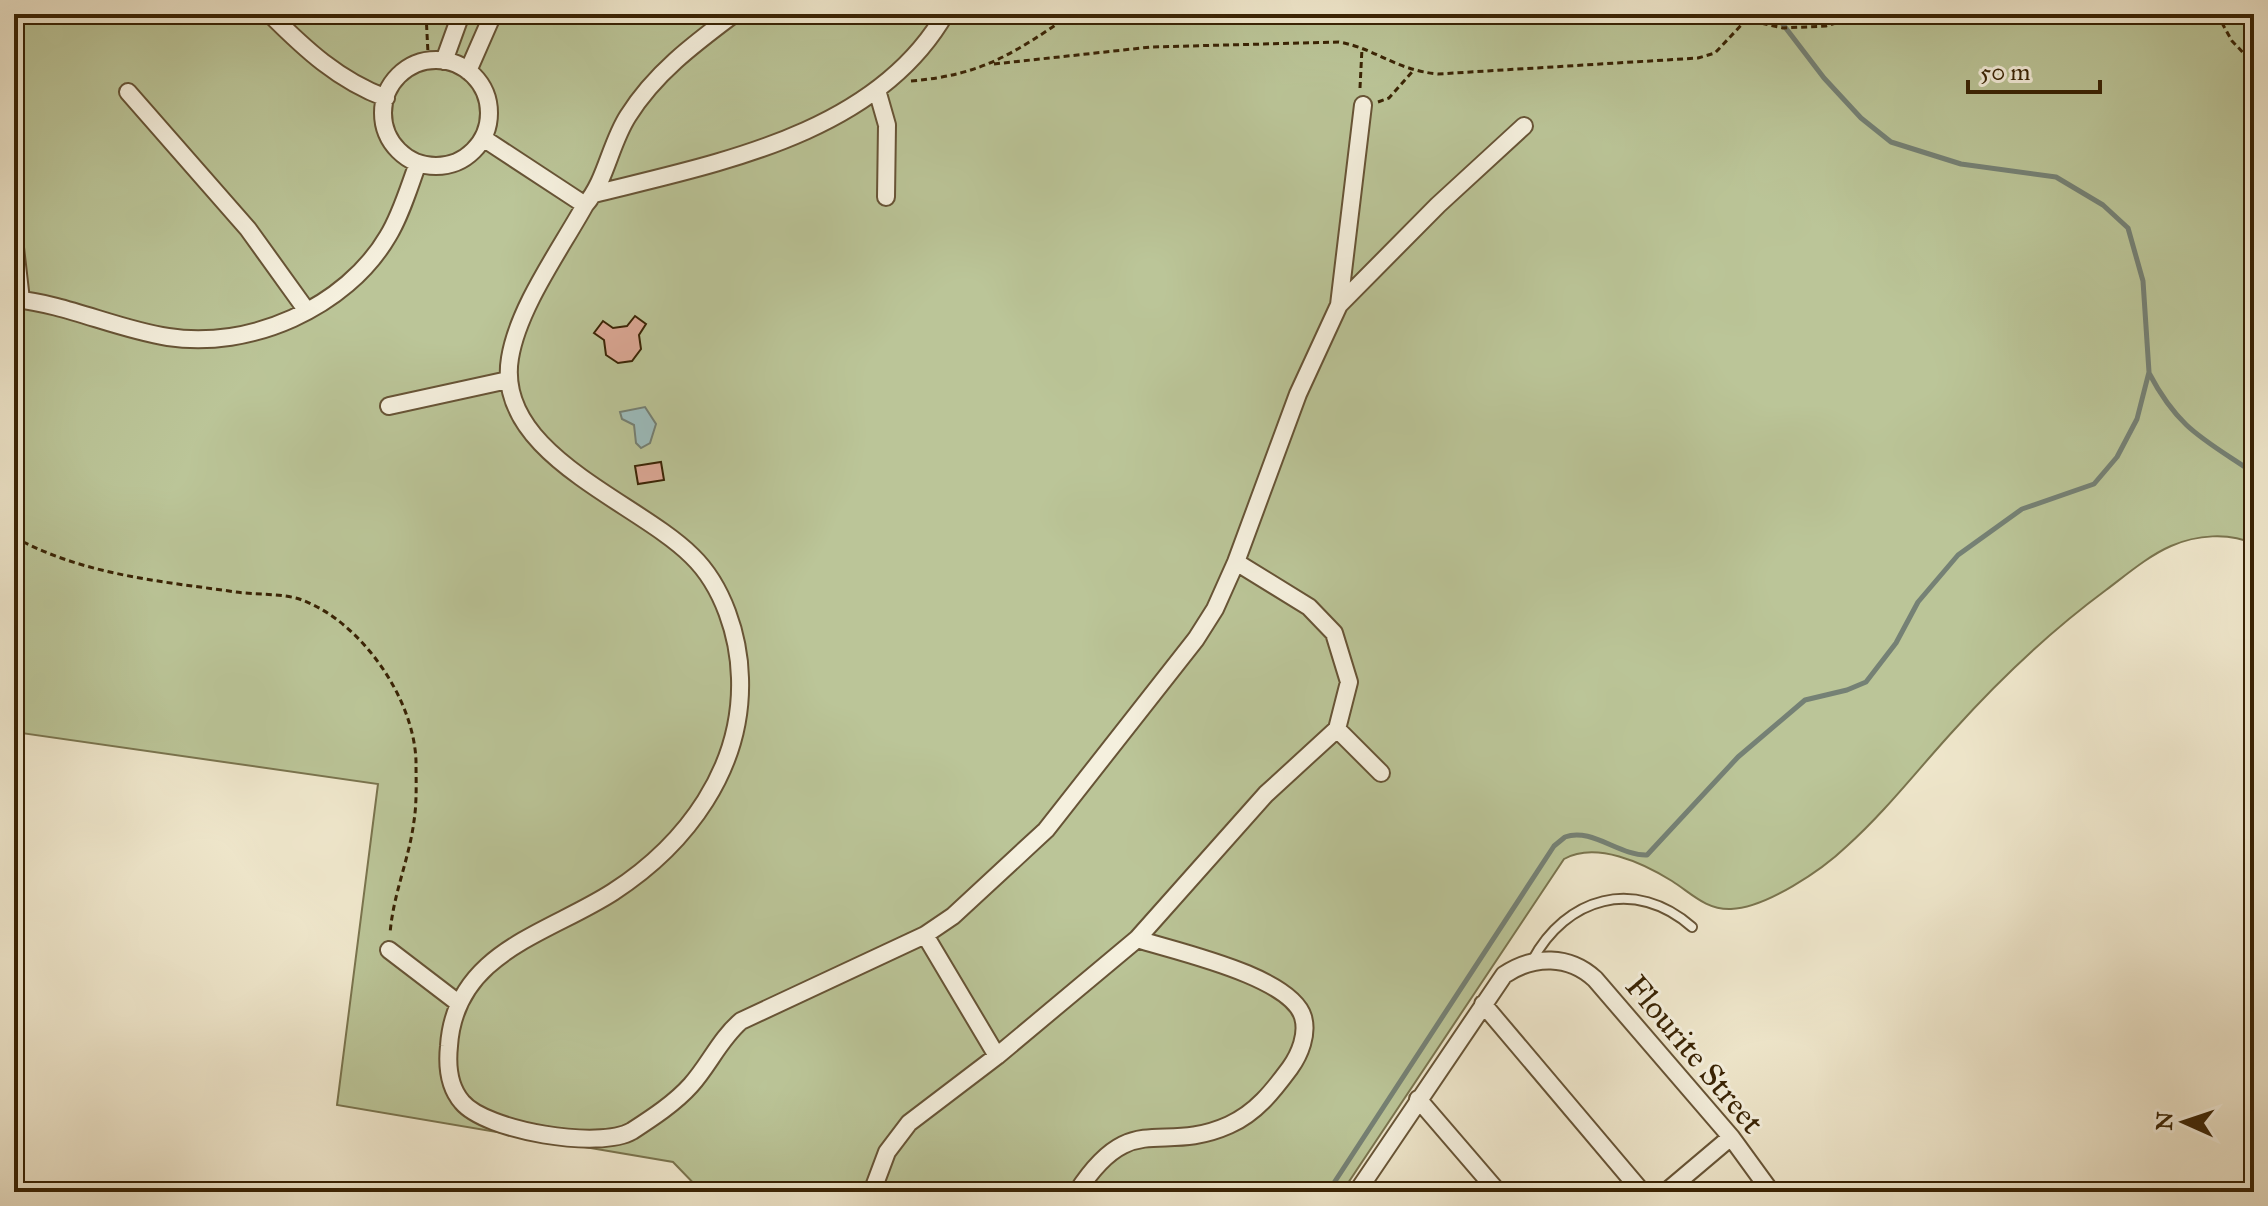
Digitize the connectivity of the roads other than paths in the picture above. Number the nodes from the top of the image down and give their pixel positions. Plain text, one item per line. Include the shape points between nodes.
1 (270, 14) edge
2 (461, 14) edge
3 (493, 14) edge
4 (734, 14) edge
5 (945, 14) edge
6 (436, 61) junction
7 (468, 71) junction
8 (882, 86) junction
9 (128, 92) dead end
10 (386, 98) junction
11 (1363, 105) road end
12 (1524, 126) dead end
13 (483, 138) junction
14 (418, 163) junction
15 (886, 197) dead end
16 (590, 200) junction
17 (14, 239) edge
18 (18, 300) edge
19 (1339, 305) junction
20 (307, 311) junction
21 (508, 380) junction
22 (389, 406) dead end
23 (1236, 562) junction
24 (1337, 729) junction
25 (1381, 773) dead end
26 (1692, 927) dead end
27 (925, 935) junction
28 (1137, 939) junction
29 (389, 950) road end
30 (1532, 962) junction
31 (457, 1002) junction
32 (1483, 1004) junction
33 (997, 1056) junction
34 (1418, 1099) junction
35 (1731, 1137) junction
36 (872, 1192) edge
37 (1077, 1192) edge
38 (1358, 1192) edge
39 (1498, 1192) edge
40 (1642, 1192) edge
41 (1666, 1192) edge
42 (1771, 1192) edge

1 - 10 street via 317,60
2 - 6 street
3 - 7 street
4 - 16 street via 677,56 628,116
5 - 8 street via 924,47
6 - 7 street
6 - 10 street via 402,73
7 - 13 street via 488,102
8 - 15 street
8 - 16 street via 763,150
9 - 20 street via 248,229
10 - 14 street via 387,131 399,151
11 - 19 street
12 - 19 street
13 - 14 street via 460,161
13 - 16 street
14 - 20 street via 381,246 342,289
16 - 21 street via 525,314
17 - 18 street
18 - 20 street via 200,340 243,334
19 - 23 street via 1293,408
21 - 22 street
21 - 31 street via 518,410 549,451 696,559 727,612 737,646 740,707 728,762 713,790 660,853 616,890 509,949
23 - 24 street via 1309,607 1334,633 1349,682
23 - 27 street via 1196,639 1046,830 953,916
24 - 25 street
24 - 28 street via 1266,794
26 - 30 lane via 1660,904 1607,899 1560,924 1543,940
27 - 31 street via 741,1021 690,1086 626,1134 602,1140 504,1124 473,1113 461,1102 448,1059
27 - 33 street
28 - 33 street
28 - 37 street via 1282,991 1303,1014 1305,1035 1287,1071 1249,1115 1226,1127 1118,1145
29 - 31 street
30 - 32 street via 1504,975
30 - 35 street, Flourite Street via 1581,966
32 - 34 street
32 - 40 street
33 - 36 street via 909,1123 887,1152
34 - 38 street
34 - 39 street
35 - 41 street
35 - 42 street, Flourite Street

